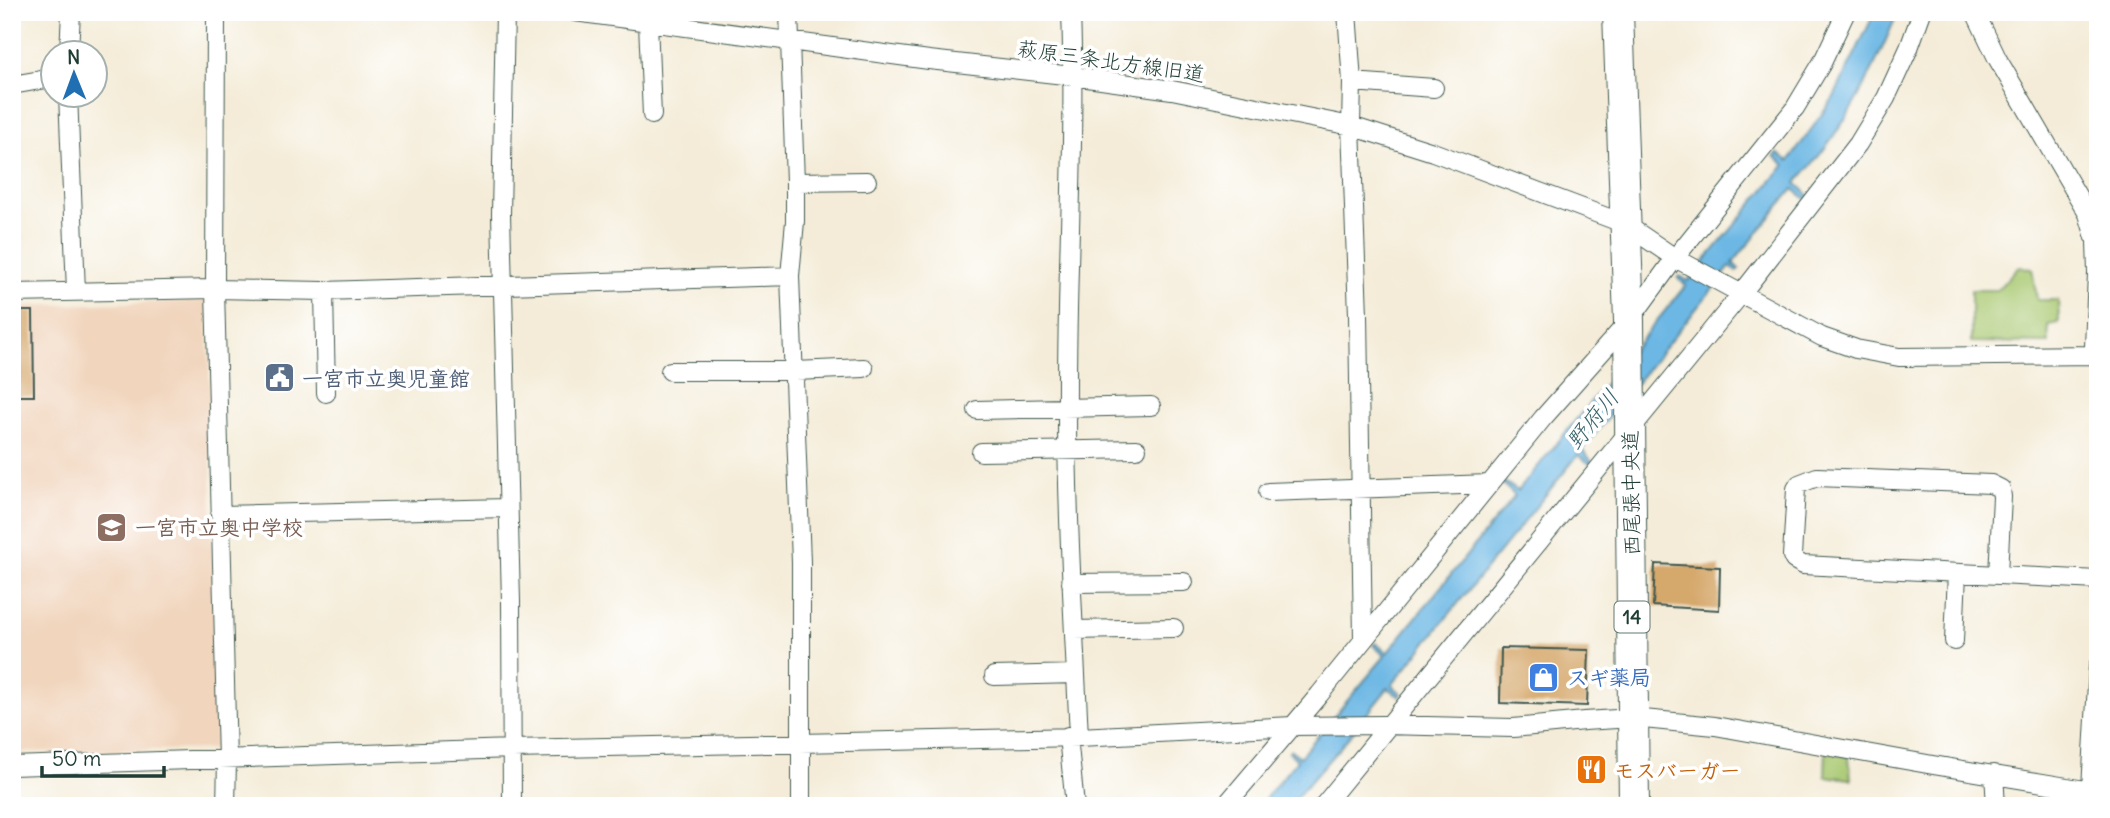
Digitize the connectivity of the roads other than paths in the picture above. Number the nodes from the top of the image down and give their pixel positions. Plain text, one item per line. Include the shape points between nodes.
1 (71, 12) edge
2 (216, 12) edge
3 (505, 12) edge
4 (575, 12) edge
5 (789, 12) edge
6 (1071, 12) edge
7 (1347, 12) edge
8 (1618, 12) edge
9 (1846, 12) edge
10 (1922, 12) edge
11 (1975, 12) edge
12 (648, 23) junction
13 (70, 38) edge
14 (791, 40) junction
15 (1073, 76) junction
16 (38, 80) edge
17 (1352, 82) junction
18 (12, 85) edge
19 (1434, 88) dead end
20 (69, 108) edge
21 (652, 115) dead end
22 (1351, 126) junction
23 (867, 181) dead end
24 (795, 182) junction
25 (1625, 224) junction
26 (1677, 260) junction
27 (790, 276) junction
28 (503, 284) junction
29 (215, 289) junction
30 (76, 291) junction
31 (324, 291) junction
32 (1739, 292) junction
33 (12, 293) edge
34 (1629, 321) junction
35 (2097, 356) edge
36 (864, 368) dead end
37 (670, 371) dead end
38 (795, 371) junction
39 (326, 393) dead end
40 (1151, 407) dead end
41 (1067, 408) junction
42 (978, 410) dead end
43 (1631, 428) junction
44 (1137, 449) dead end
45 (1067, 450) junction
46 (981, 452) dead end
47 (1489, 484) junction
48 (1360, 489) junction
49 (1268, 492) dead end
50 (508, 508) junction
51 (220, 514) junction
52 (1957, 573) junction
53 (1998, 575) junction
54 (2098, 580) edge
55 (1184, 582) dead end
56 (1071, 583) junction
57 (1174, 628) dead end
58 (1074, 630) junction
59 (1363, 640) junction
60 (1954, 641) dead end
61 (2098, 666) edge
62 (1076, 674) junction
63 (994, 676) dead end
64 (1633, 719) junction
65 (1387, 725) junction
66 (1297, 726) junction
67 (1073, 737) junction
68 (800, 742) junction
69 (512, 749) junction
70 (2095, 754) edge
71 (227, 760) junction
72 (12, 765) edge
73 (1994, 774) junction
74 (2091, 798) edge
75 (226, 806) edge
76 (512, 806) edge
77 (801, 806) edge
78 (1075, 806) edge
79 (1225, 806) edge
80 (1323, 806) edge
81 (1634, 806) edge
82 (1996, 806) edge

1 - 13 street
2 - 29 street
3 - 28 street
4 - 12 street, 萩原三条北方線旧道
5 - 14 street
6 - 15 street
7 - 17 street
8 - 25 main road, 西尾張中央道 / 14
9 - 26 street via 1795,108
10 - 32 street via 1886,98 1858,144
11 - 35 street via 2088,214 2096,241
12 - 14 street, 萩原三条北方線旧道
12 - 21 street
14 - 15 street, 萩原三条北方線旧道
14 - 24 street
15 - 22 street, 萩原三条北方線旧道 via 1172,90
15 - 41 street
16 - 18 street
17 - 19 street
17 - 22 street
20 - 30 street
22 - 25 street, 萩原三条北方線旧道
22 - 48 street
23 - 24 street
24 - 27 street
25 - 26 street, 萩原三条北方線旧道
25 - 34 main road, 西尾張中央道 / 14
26 - 32 street, 萩原三条北方線旧道
26 - 34 street
27 - 28 street
27 - 38 street
28 - 31 street
28 - 50 street
29 - 30 street
29 - 31 street
29 - 51 street
30 - 33 street
31 - 39 street
32 - 35 street, 萩原三条北方線旧道 via 1822,337 1899,357
32 - 43 street
34 - 43 main road, 西尾張中央道 / 14
34 - 47 street
36 - 38 street
37 - 38 street
38 - 68 street
40 - 41 street
41 - 42 street
41 - 45 street
43 - 64 main road, 西尾張中央道 / 14
43 - 65 street
44 - 45 street
45 - 46 street
45 - 56 street
47 - 48 street
47 - 59 street
48 - 49 street
48 - 59 street
50 - 51 street
50 - 69 street
51 - 71 street
52 - 53 street
52 - 53 street via 1797,563 1792,556 1796,489 1817,477 1991,484 2001,489 2002,497
52 - 60 street
53 - 54 street
55 - 56 street
56 - 58 street
57 - 58 street
58 - 62 street
59 - 66 street
61 - 70 street
62 - 63 street
62 - 67 street
64 - 65 street via 1513,728
64 - 73 street via 1716,726
64 - 81 main road, 西尾張中央道 / 14
65 - 66 street
65 - 80 street
66 - 67 street
66 - 79 street
67 - 68 street
67 - 78 street
68 - 69 street
68 - 77 street
69 - 71 street
69 - 76 street
70 - 74 street
71 - 72 street
71 - 75 street
73 - 74 street
73 - 82 street

